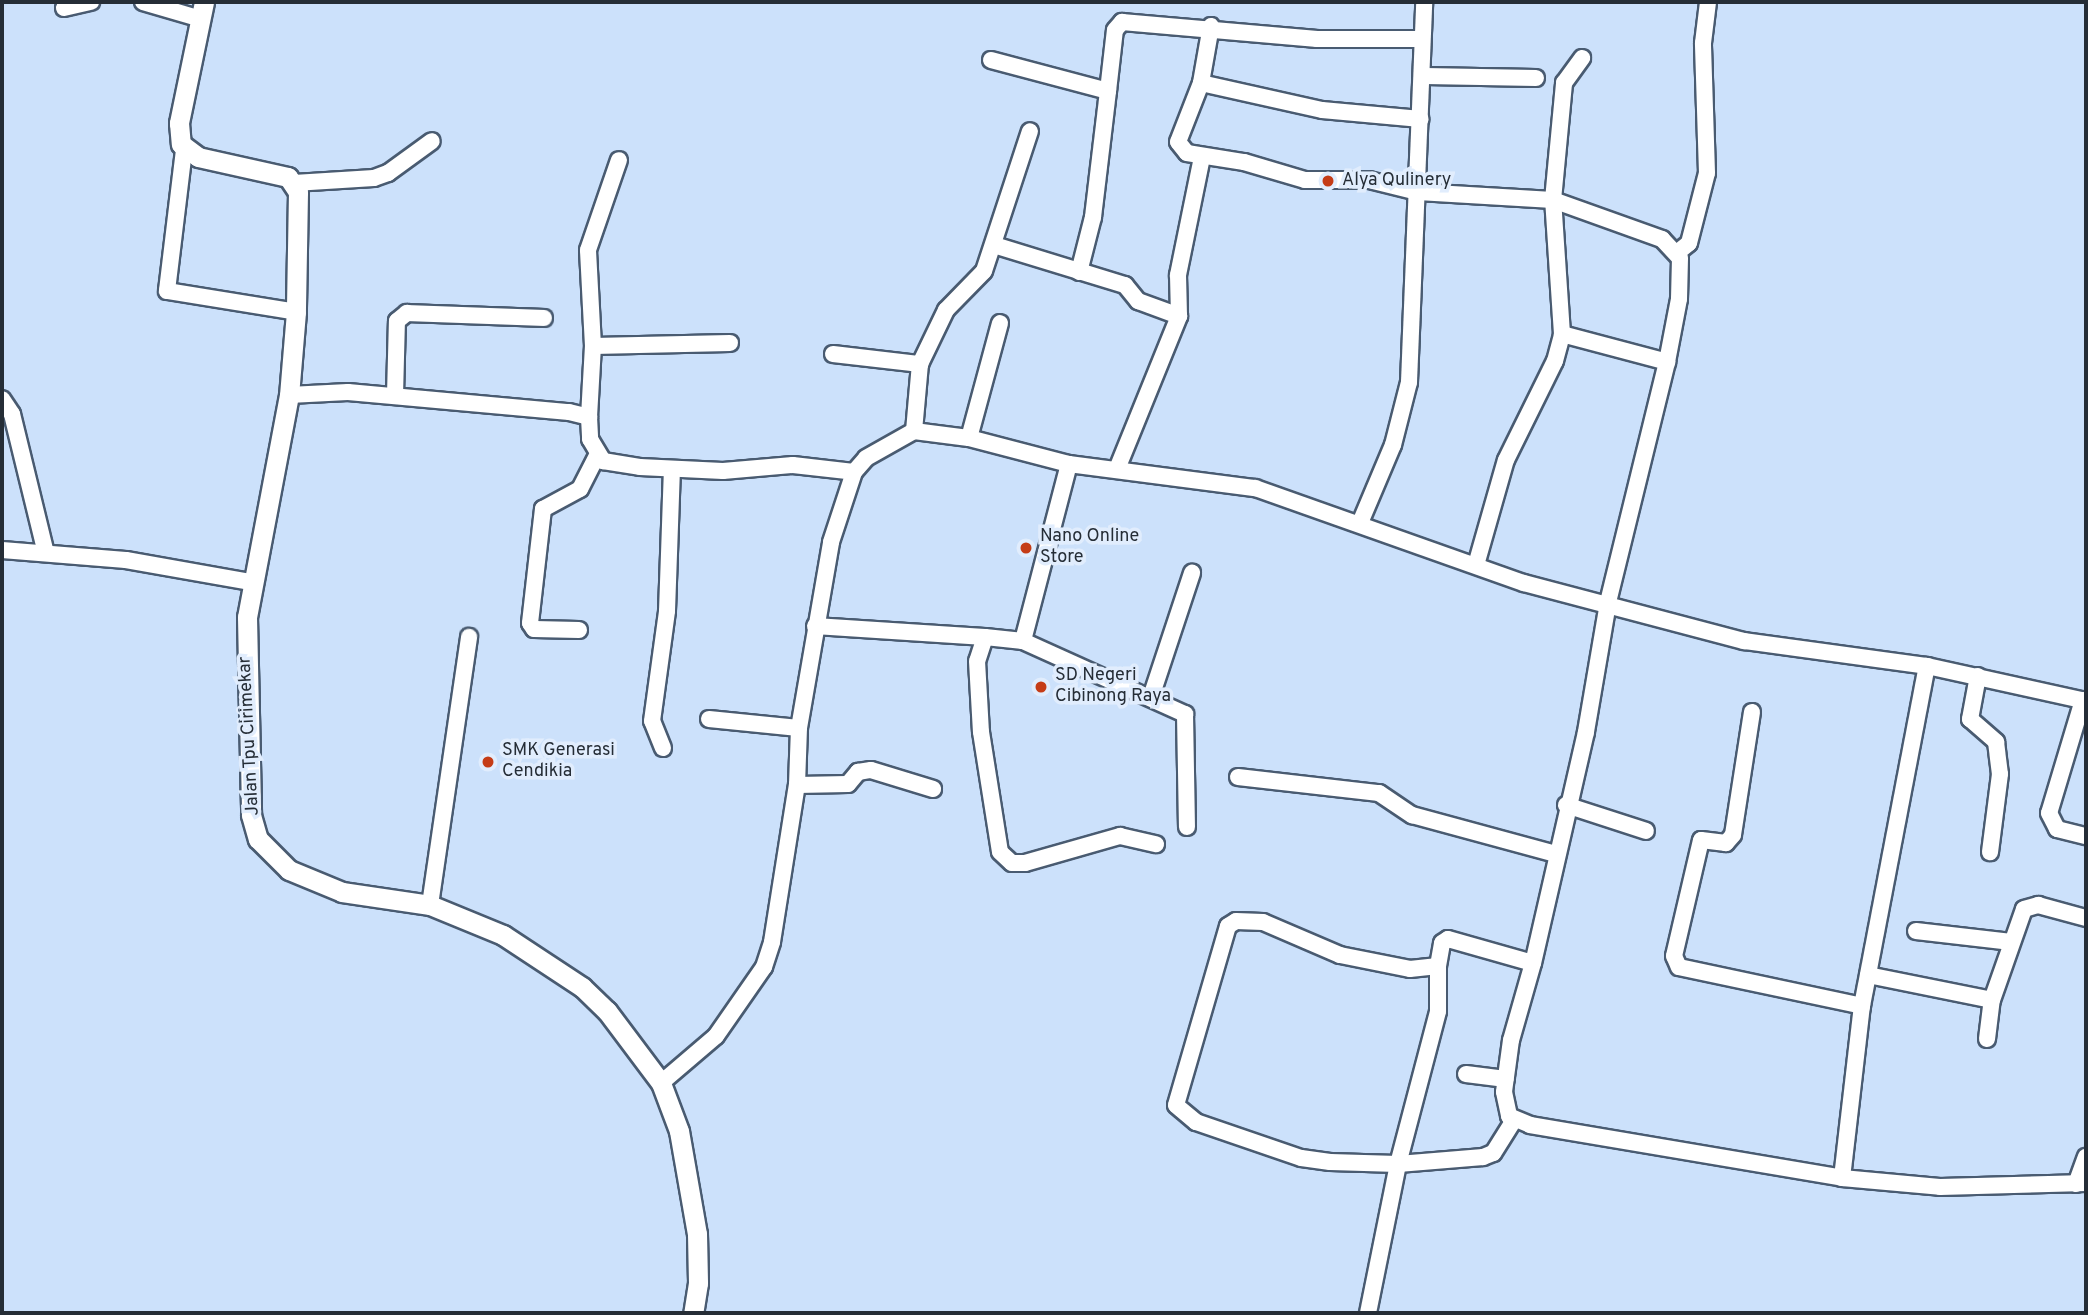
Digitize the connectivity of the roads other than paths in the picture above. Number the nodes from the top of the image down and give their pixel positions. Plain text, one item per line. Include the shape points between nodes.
1 (90, 2) edge
2 (143, 2) edge
3 (1424, 2) edge
4 (1707, 2) edge
5 (64, 8) dead end
6 (203, 10) edge
7 (1210, 26) junction
8 (1422, 39) junction
9 (1582, 58) dead end
10 (991, 60) dead end
11 (1425, 76) junction
12 (1536, 78) dead end
13 (1201, 83) junction
14 (1108, 91) junction
15 (1421, 119) junction
16 (1030, 131) dead end
17 (432, 141) dead end
18 (184, 150) junction
19 (1202, 157) junction
20 (619, 160) dead end
21 (294, 183) junction
22 (1418, 192) junction
23 (1553, 200) junction
24 (994, 245) junction
25 (1678, 252) junction
26 (1079, 272) junction
27 (296, 312) junction
28 (1179, 316) junction
29 (544, 318) dead end
30 (1000, 323) dead end
31 (1562, 334) junction
32 (730, 343) dead end
33 (593, 346) junction
34 (833, 354) dead end
35 (1667, 362) junction
36 (920, 364) junction
37 (289, 395) junction
38 (395, 395) junction
39 (2, 399) edge
40 (589, 417) junction
41 (914, 431) junction
42 (970, 438) junction
43 (597, 455) junction
44 (1069, 464) junction
45 (672, 469) junction
46 (1117, 469) junction
47 (854, 472) junction
48 (1360, 523) junction
49 (2, 550) edge
50 (46, 553) junction
51 (1476, 565) junction
52 (1192, 573) dead end
53 (251, 582) junction
54 (1608, 603) junction
55 (815, 626) junction
56 (579, 629) dead end
57 (985, 637) junction
58 (469, 638) dead end
59 (1023, 641) junction
60 (1927, 666) junction
61 (1978, 677) junction
62 (1151, 697) junction
63 (2085, 700) edge
64 (1752, 712) dead end
65 (709, 719) dead end
66 (799, 728) junction
67 (663, 748) dead end
68 (1238, 777) dead end
69 (797, 785) junction
70 (933, 789) dead end
71 (1566, 805) junction
72 (1187, 827) dead end
73 (1646, 831) dead end
74 (2086, 836) edge
75 (1156, 844) dead end
76 (1990, 852) dead end
77 (1556, 854) junction
78 (430, 905) junction
79 (2086, 919) edge
80 (1916, 931) dead end
81 (2011, 942) junction
82 (1534, 962) junction
83 (1438, 966) junction
84 (1868, 975) junction
85 (1992, 1000) junction
86 (1862, 1006) junction
87 (1987, 1039) dead end
88 (1466, 1074) dead end
89 (1506, 1079) junction
90 (661, 1083) junction
91 (1514, 1120) junction
92 (2086, 1157) edge
93 (1398, 1164) junction
94 (1842, 1178) junction
95 (2081, 1184) edge
96 (694, 1312) edge
97 (1368, 1313) edge

1 - 5 street
2 - 6 street
3 - 8 street
4 - 25 street via 1703,43 1707,173 1689,243
6 - 18 street via 179,123
7 - 8 street via 1317,38
7 - 13 street
7 - 14 street via 1118,25
8 - 11 street
9 - 23 street via 1562,92
10 - 14 street
11 - 12 street
11 - 15 street
13 - 15 street via 1322,110
13 - 19 street via 1178,142 1187,153
14 - 26 street via 1093,217
15 - 22 street
16 - 24 street
17 - 21 street via 374,178
18 - 21 street via 198,158 274,172
18 - 27 street via 167,291
19 - 22 street via 1244,162 1300,180 1369,180
19 - 28 street via 1180,262
20 - 33 street via 588,250
21 - 27 street, Jalan Tpu Cirimekar
22 - 23 street
22 - 48 street via 1409,299 1409,382 1393,445
23 - 25 street via 1662,239
23 - 31 street
24 - 26 street
24 - 36 street via 980,279 936,325
25 - 35 street via 1682,271
26 - 28 street via 1125,285 1138,301
27 - 37 street, Jalan Tpu Cirimekar
28 - 46 street
29 - 38 street via 407,313 397,321
30 - 42 street
31 - 35 street
31 - 51 street via 1555,361 1506,460
32 - 33 street
33 - 40 street
34 - 36 street
35 - 54 street
36 - 41 street
37 - 38 street
37 - 53 street, Jalan Tpu Cirimekar
38 - 40 street
39 - 50 street via 12,414
40 - 43 street via 590,439
41 - 42 street
41 - 47 street via 866,458
42 - 44 street
43 - 45 street via 609,463
43 - 56 street via 580,489 543,509 530,622 534,629
44 - 46 street
44 - 59 street
45 - 47 street via 723,471 793,465
45 - 67 street via 667,611 652,721
46 - 48 street via 1255,488
47 - 55 street via 825,563
48 - 51 street
49 - 50 street
50 - 53 street via 127,560
51 - 54 street via 1524,583
52 - 62 street
53 - 78 street, Jalan Tpu Cirimekar via 247,698 251,815 258,839 289,870 342,892
54 - 60 street via 1771,647
54 - 71 street via 1586,732
55 - 57 street
55 - 66 street
57 - 59 street
57 - 75 street via 977,662 978,705 1000,852 1005,859 1025,863 1120,836
58 - 78 street
59 - 62 street
60 - 61 street
60 - 84 street
61 - 63 street
61 - 76 street via 1970,719 1996,742 1999,764
62 - 72 street via 1174,706 1188,720 1183,771
63 - 74 street via 2049,814 2057,829
64 - 86 street via 1733,835 1726,843 1705,838 1698,846 1674,956 1679,967
65 - 66 street
66 - 69 street
68 - 77 street via 1379,793 1412,815
69 - 70 street via 848,784 858,772 871,770
69 - 90 street via 772,943 764,967 716,1036
71 - 73 street
71 - 77 street
77 - 82 street
78 - 90 street, Jalan Tpu Cirimekar via 503,935 582,987 607,1011
79 - 81 street via 2028,906
80 - 81 street
81 - 85 street
82 - 83 street via 1448,939 1442,943
82 - 89 street via 1511,1040
83 - 93 street via 1438,1011
83 - 93 street via 1410,969 1340,955 1250,919 1228,926 1176,1099 1178,1112 1185,1118 1301,1158
84 - 85 street
84 - 86 street
85 - 87 street
86 - 94 street
88 - 89 street
89 - 91 street via 1504,1106
90 - 96 street, Jalan Tpu Cirimekar via 680,1132 697,1234
91 - 93 street via 1493,1153 1483,1157
91 - 94 street
92 - 95 street
93 - 97 street
94 - 95 street via 1940,1186

